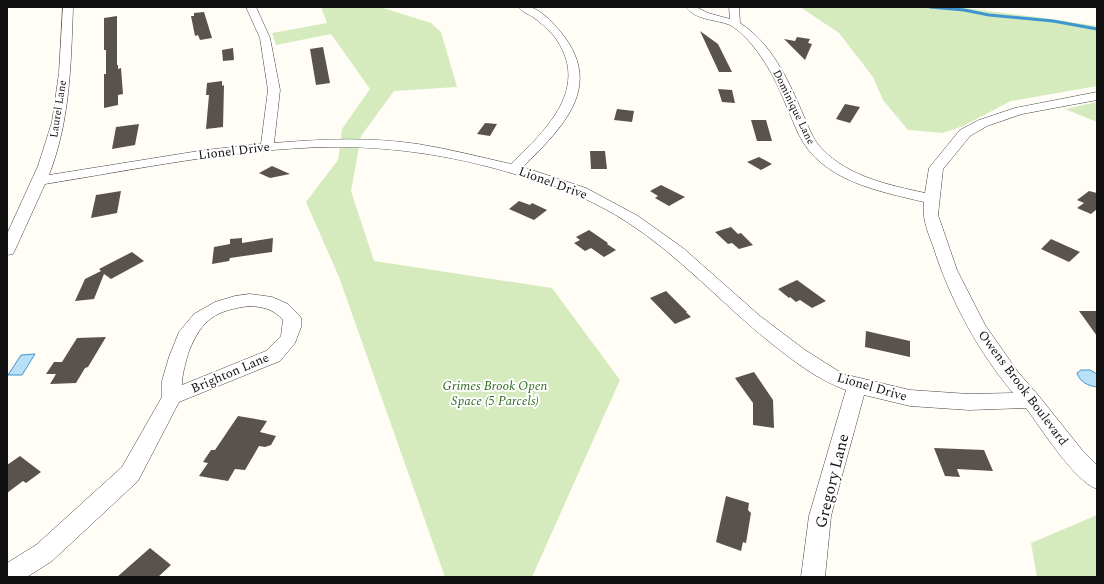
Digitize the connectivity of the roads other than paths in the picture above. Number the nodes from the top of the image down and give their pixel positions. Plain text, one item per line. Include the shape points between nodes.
1 (68, 7) edge
2 (251, 7) edge
3 (523, 7) edge
4 (691, 7) edge
5 (734, 7) edge
6 (735, 23) junction
7 (1097, 96) edge
8 (267, 147) junction
9 (514, 169) junction
10 (40, 182) junction
11 (931, 199) junction
12 (7, 250) edge
13 (857, 386) junction
14 (172, 397) junction
15 (1031, 400) junction
16 (1097, 480) edge
17 (7, 576) edge
18 (813, 577) edge

1 - 10 street, Laurel Lane via 57,126
2 - 8 street via 265,38 274,90
3 - 9 street via 542,19 561,38 570,56 575,78 567,107 540,144
4 - 6 street, Dominique Lane via 698,12
5 - 6 street
6 - 11 street, Dominique Lane via 757,44 774,66 806,135 817,152 830,164 855,177
7 - 11 street, Owens Brook Boulevard via 1019,111 983,123 965,133 936,168
8 - 9 street, Lionel Drive via 328,143 395,146 461,156
8 - 10 street, Lionel Drive via 205,154
9 - 13 street, Lionel Drive via 581,191 633,219 677,252 798,355 836,379
10 - 12 street, Laurel Lane
11 - 15 street, Owens Brook Boulevard via 930,215 948,270 977,328 1011,377
13 - 15 street, Lionel Drive via 910,398 969,402
13 - 18 street, Gregory Lane via 820,516
14 - 14 street, Brighton Lane via 172,381 188,332 210,311 235,302 266,301 282,308 292,318 289,338 273,356
14 - 17 street, Brighton Lane via 130,474 44,553
15 - 16 street, Owens Brook Boulevard via 1074,456

